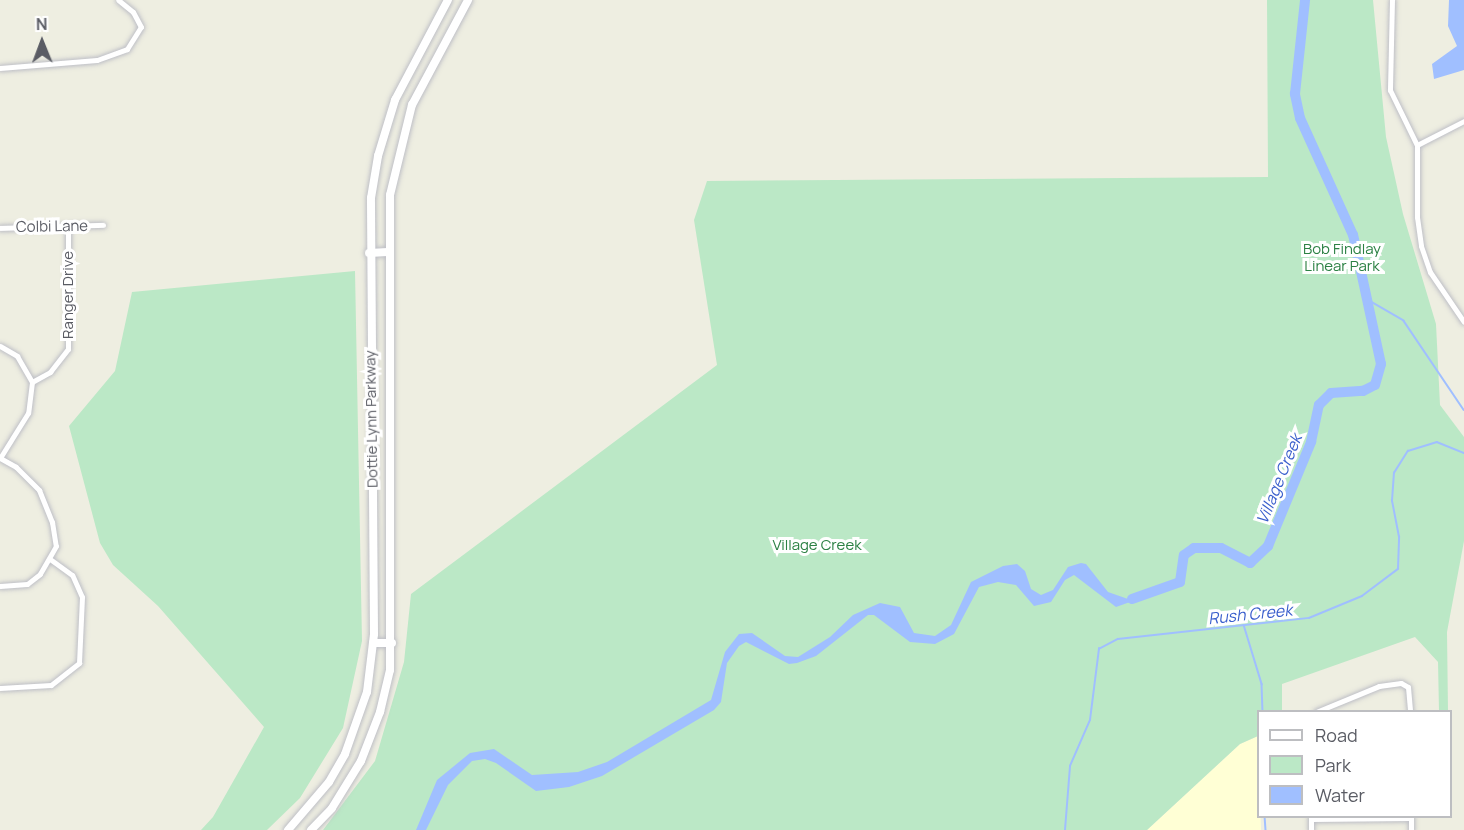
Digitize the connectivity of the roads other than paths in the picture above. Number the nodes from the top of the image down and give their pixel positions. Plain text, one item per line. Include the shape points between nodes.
1 (118, 0) edge
2 (448, 0) edge
3 (468, 0) edge
4 (1392, 0) edge
5 (0, 68) edge
6 (1464, 121) edge
7 (1417, 145) junction
8 (103, 225) dead end
9 (68, 226) junction
10 (0, 228) edge
11 (388, 252) junction
12 (369, 253) junction
13 (1464, 322) edge
14 (0, 346) edge
15 (32, 382) junction
16 (0, 458) edge
17 (51, 560) junction
18 (0, 586) edge
19 (373, 643) junction
20 (392, 643) junction
21 (0, 688) edge
22 (1319, 710) edge
23 (1410, 710) edge
24 (1311, 818) edge
25 (288, 830) edge
26 (311, 830) edge
27 (1311, 830) edge

1 - 5 street via 133,12 141,27 127,49 97,60
2 - 12 main road, Dottie Lynn Parkway via 395,100 374,176
3 - 11 main road, Dottie Lynn Parkway via 424,79 405,123 390,195
4 - 7 street via 1390,90
6 - 7 street
7 - 13 street via 1421,246 1430,272
8 - 9 street, Colbi Lane
9 - 10 street, Colbi Lane
9 - 15 street, Ranger Drive via 68,349 50,372
11 - 12 main road
11 - 20 main road, Dottie Lynn Parkway
12 - 19 main road, Dottie Lynn Parkway
14 - 15 street via 17,356
15 - 16 street via 28,413
16 - 17 street via 29,477 46,504 56,546
17 - 18 street via 27,584
17 - 21 street via 72,575 82,597 79,663 51,685
19 - 20 main road
19 - 25 main road, Dottie Lynn Parkway via 367,692 345,754 328,783
20 - 26 main road, Dottie Lynn Parkway via 385,692 361,761 332,808
22 - 23 street via 1379,686 1401,683 1408,687
24 - 27 street

